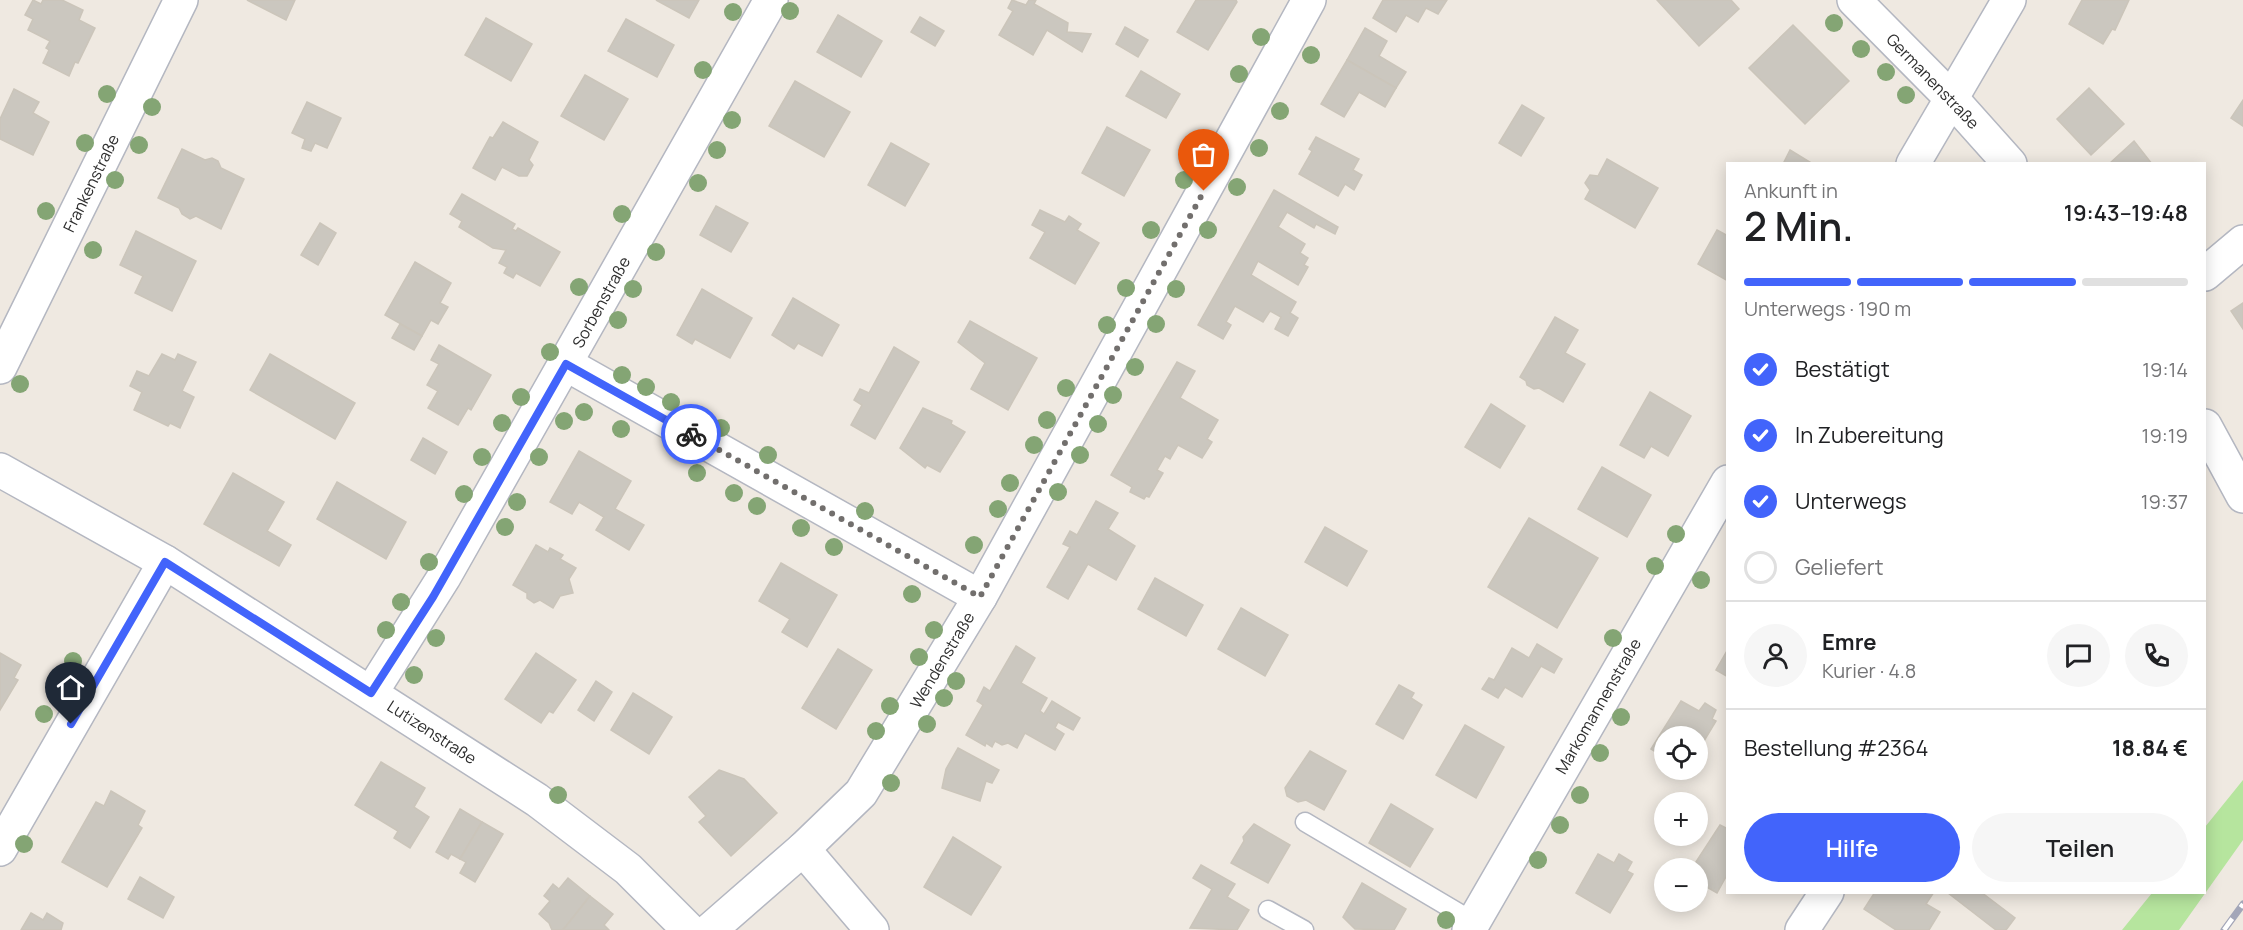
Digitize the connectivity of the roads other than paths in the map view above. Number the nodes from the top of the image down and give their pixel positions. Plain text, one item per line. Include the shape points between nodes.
1 (181, 0) edge
2 (771, 0) edge
3 (1309, 0) edge
4 (1854, 0) edge
5 (2009, 0) edge
6 (1951, 98) junction
7 (1914, 162) edge
8 (2008, 162) edge
9 (2243, 242) edge
10 (2206, 273) edge
11 (566, 364) junction
12 (0, 367) edge
13 (2206, 428) edge
14 (0, 470) edge
15 (1726, 485) edge
16 (2243, 496) edge
17 (165, 562) junction
18 (980, 597) junction
19 (371, 693) junction
20 (1305, 822) dead end
21 (0, 849) edge
22 (803, 849) junction
23 (1826, 894) edge
24 (1268, 910) dead end
25 (1471, 926) edge
26 (689, 930) edge
27 (710, 930) edge
28 (872, 930) edge
29 (1304, 930) edge
30 (1802, 930) edge

1 - 12 street, Frankenstraße
2 - 11 street, Sorbenstraße
3 - 18 street, Wendenstraße
4 - 6 street, Germanenstraße
5 - 6 street
6 - 7 street
6 - 8 street, Germanenstraße
9 - 10 street
11 - 18 street
11 - 19 street, Sorbenstraße via 433,597
13 - 16 street
14 - 17 street, Lutizenstraße
15 - 25 street, Markomannenstraße
17 - 19 street, Lutizenstraße
17 - 21 street
18 - 22 street, Wendenstraße via 861,793
19 - 26 street, Lutizenstraße via 537,800 628,869
20 - 25 lane
22 - 27 street, Wendenstraße
22 - 28 street
23 - 30 street
24 - 29 lane

